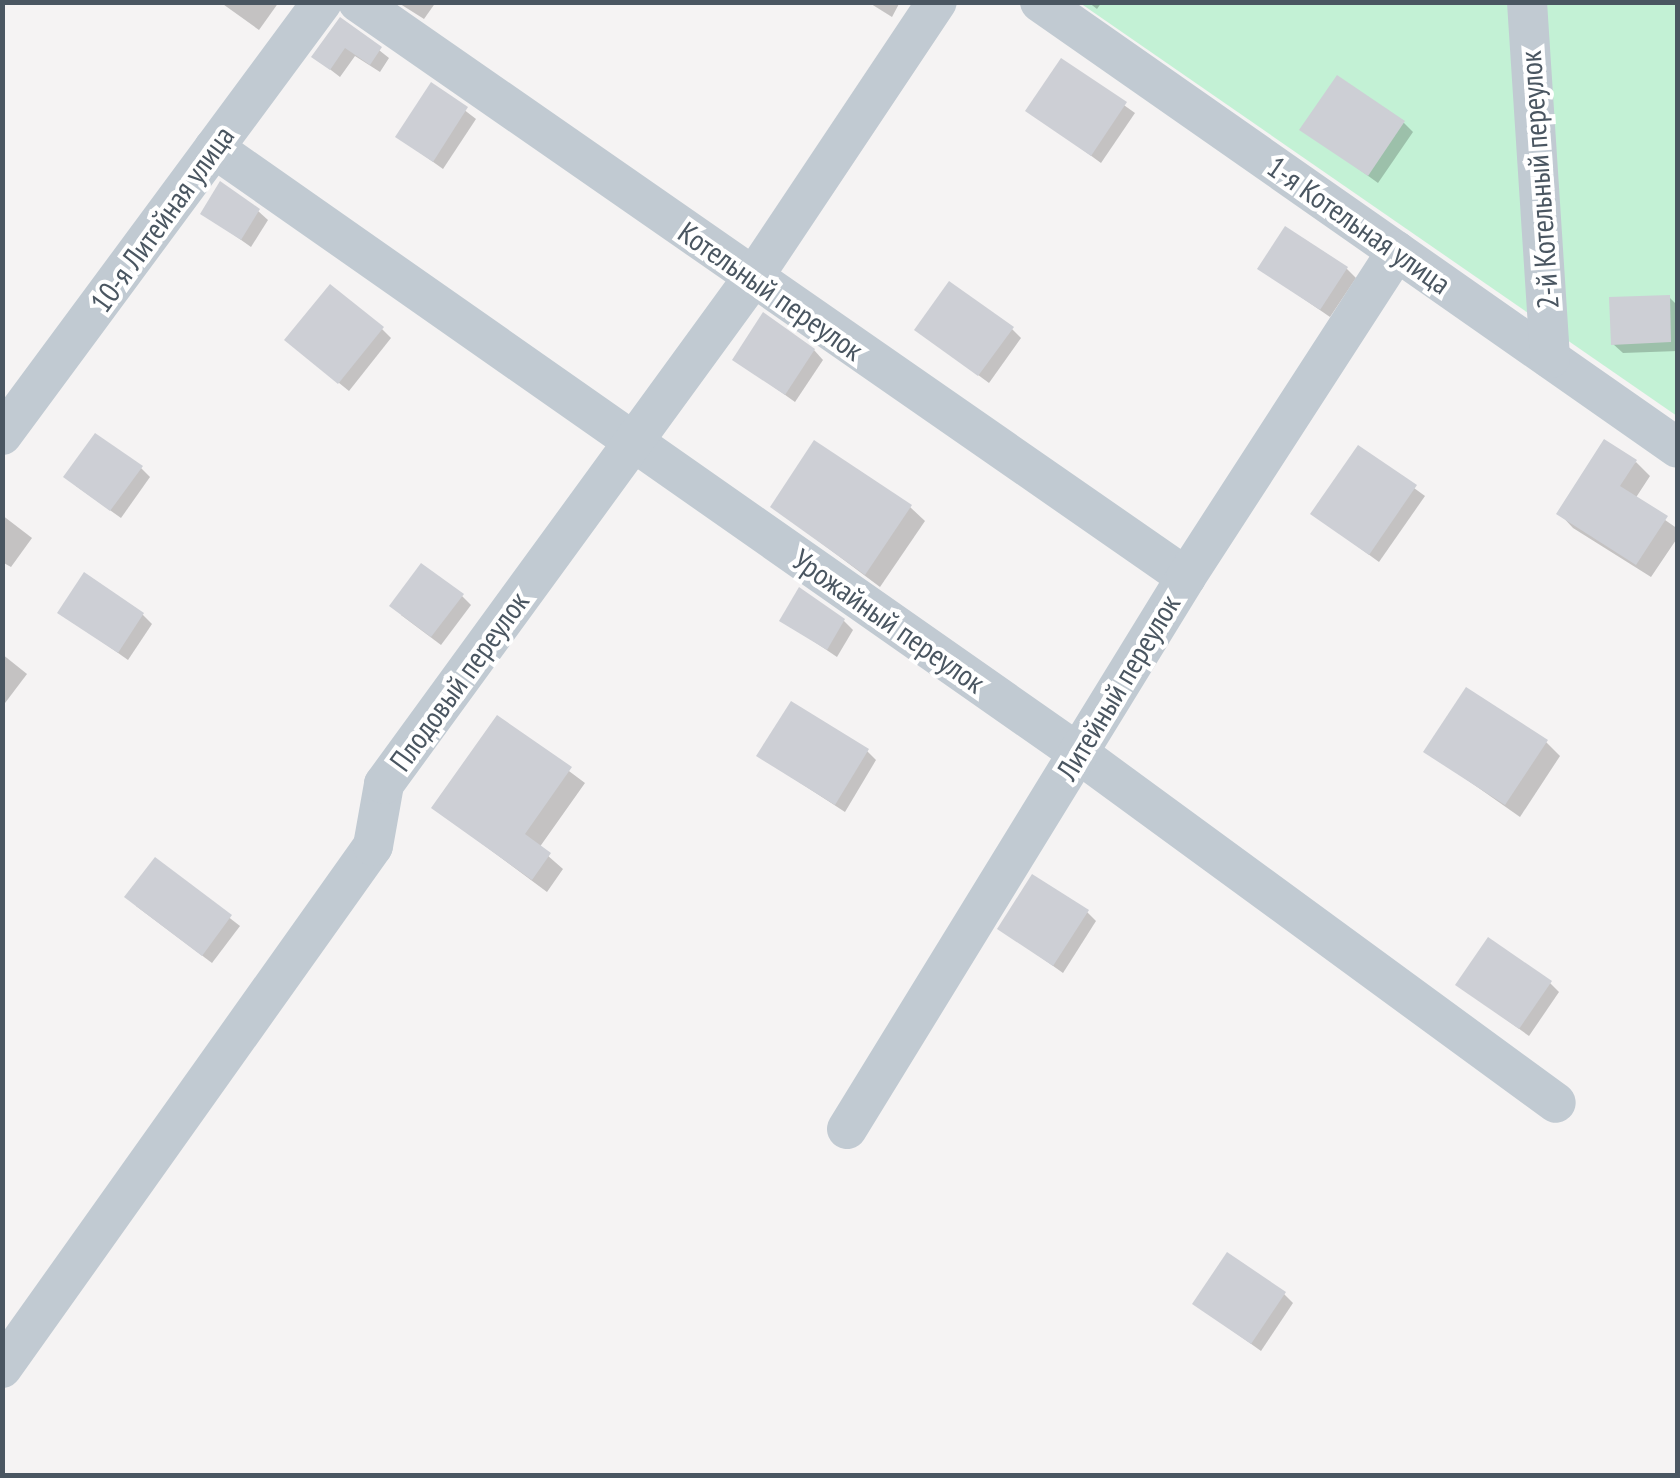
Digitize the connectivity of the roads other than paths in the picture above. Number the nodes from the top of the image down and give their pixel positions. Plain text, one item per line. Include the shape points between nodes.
1 (322, 2) edge
2 (358, 2) edge
3 (937, 2) edge
4 (1040, 2) edge
5 (1527, 2) edge
6 (214, 148) junction
7 (1398, 251) junction
8 (752, 278) junction
9 (1550, 358) junction
10 (2, 435) edge
11 (632, 443) junction
12 (1678, 448) edge
13 (1186, 577) junction
14 (1078, 753) junction
15 (1556, 1103) dead end
16 (847, 1130) dead end
17 (2, 1368) edge

1 - 6 street, 10-я Литейная улица
2 - 8 street, Котельный переулок
3 - 8 street, Плодовый переулок
4 - 7 street, 1-я Котельная улица
5 - 9 street, 2-й Котельный переулок
6 - 10 street, 10-я Литейная улица
6 - 11 street, Урожайный переулок
7 - 9 street, 1-я Котельная улица
7 - 13 street, Литейный переулок
8 - 11 street, Плодовый переулок
8 - 13 street, Котельный переулок
9 - 12 street, 1-я Котельная улица
11 - 14 street, Урожайный переулок
11 - 17 street, Плодовый переулок via 384,784 373,846
13 - 14 street, Литейный переулок
14 - 15 street, Урожайный переулок
14 - 16 street, Литейный переулок

